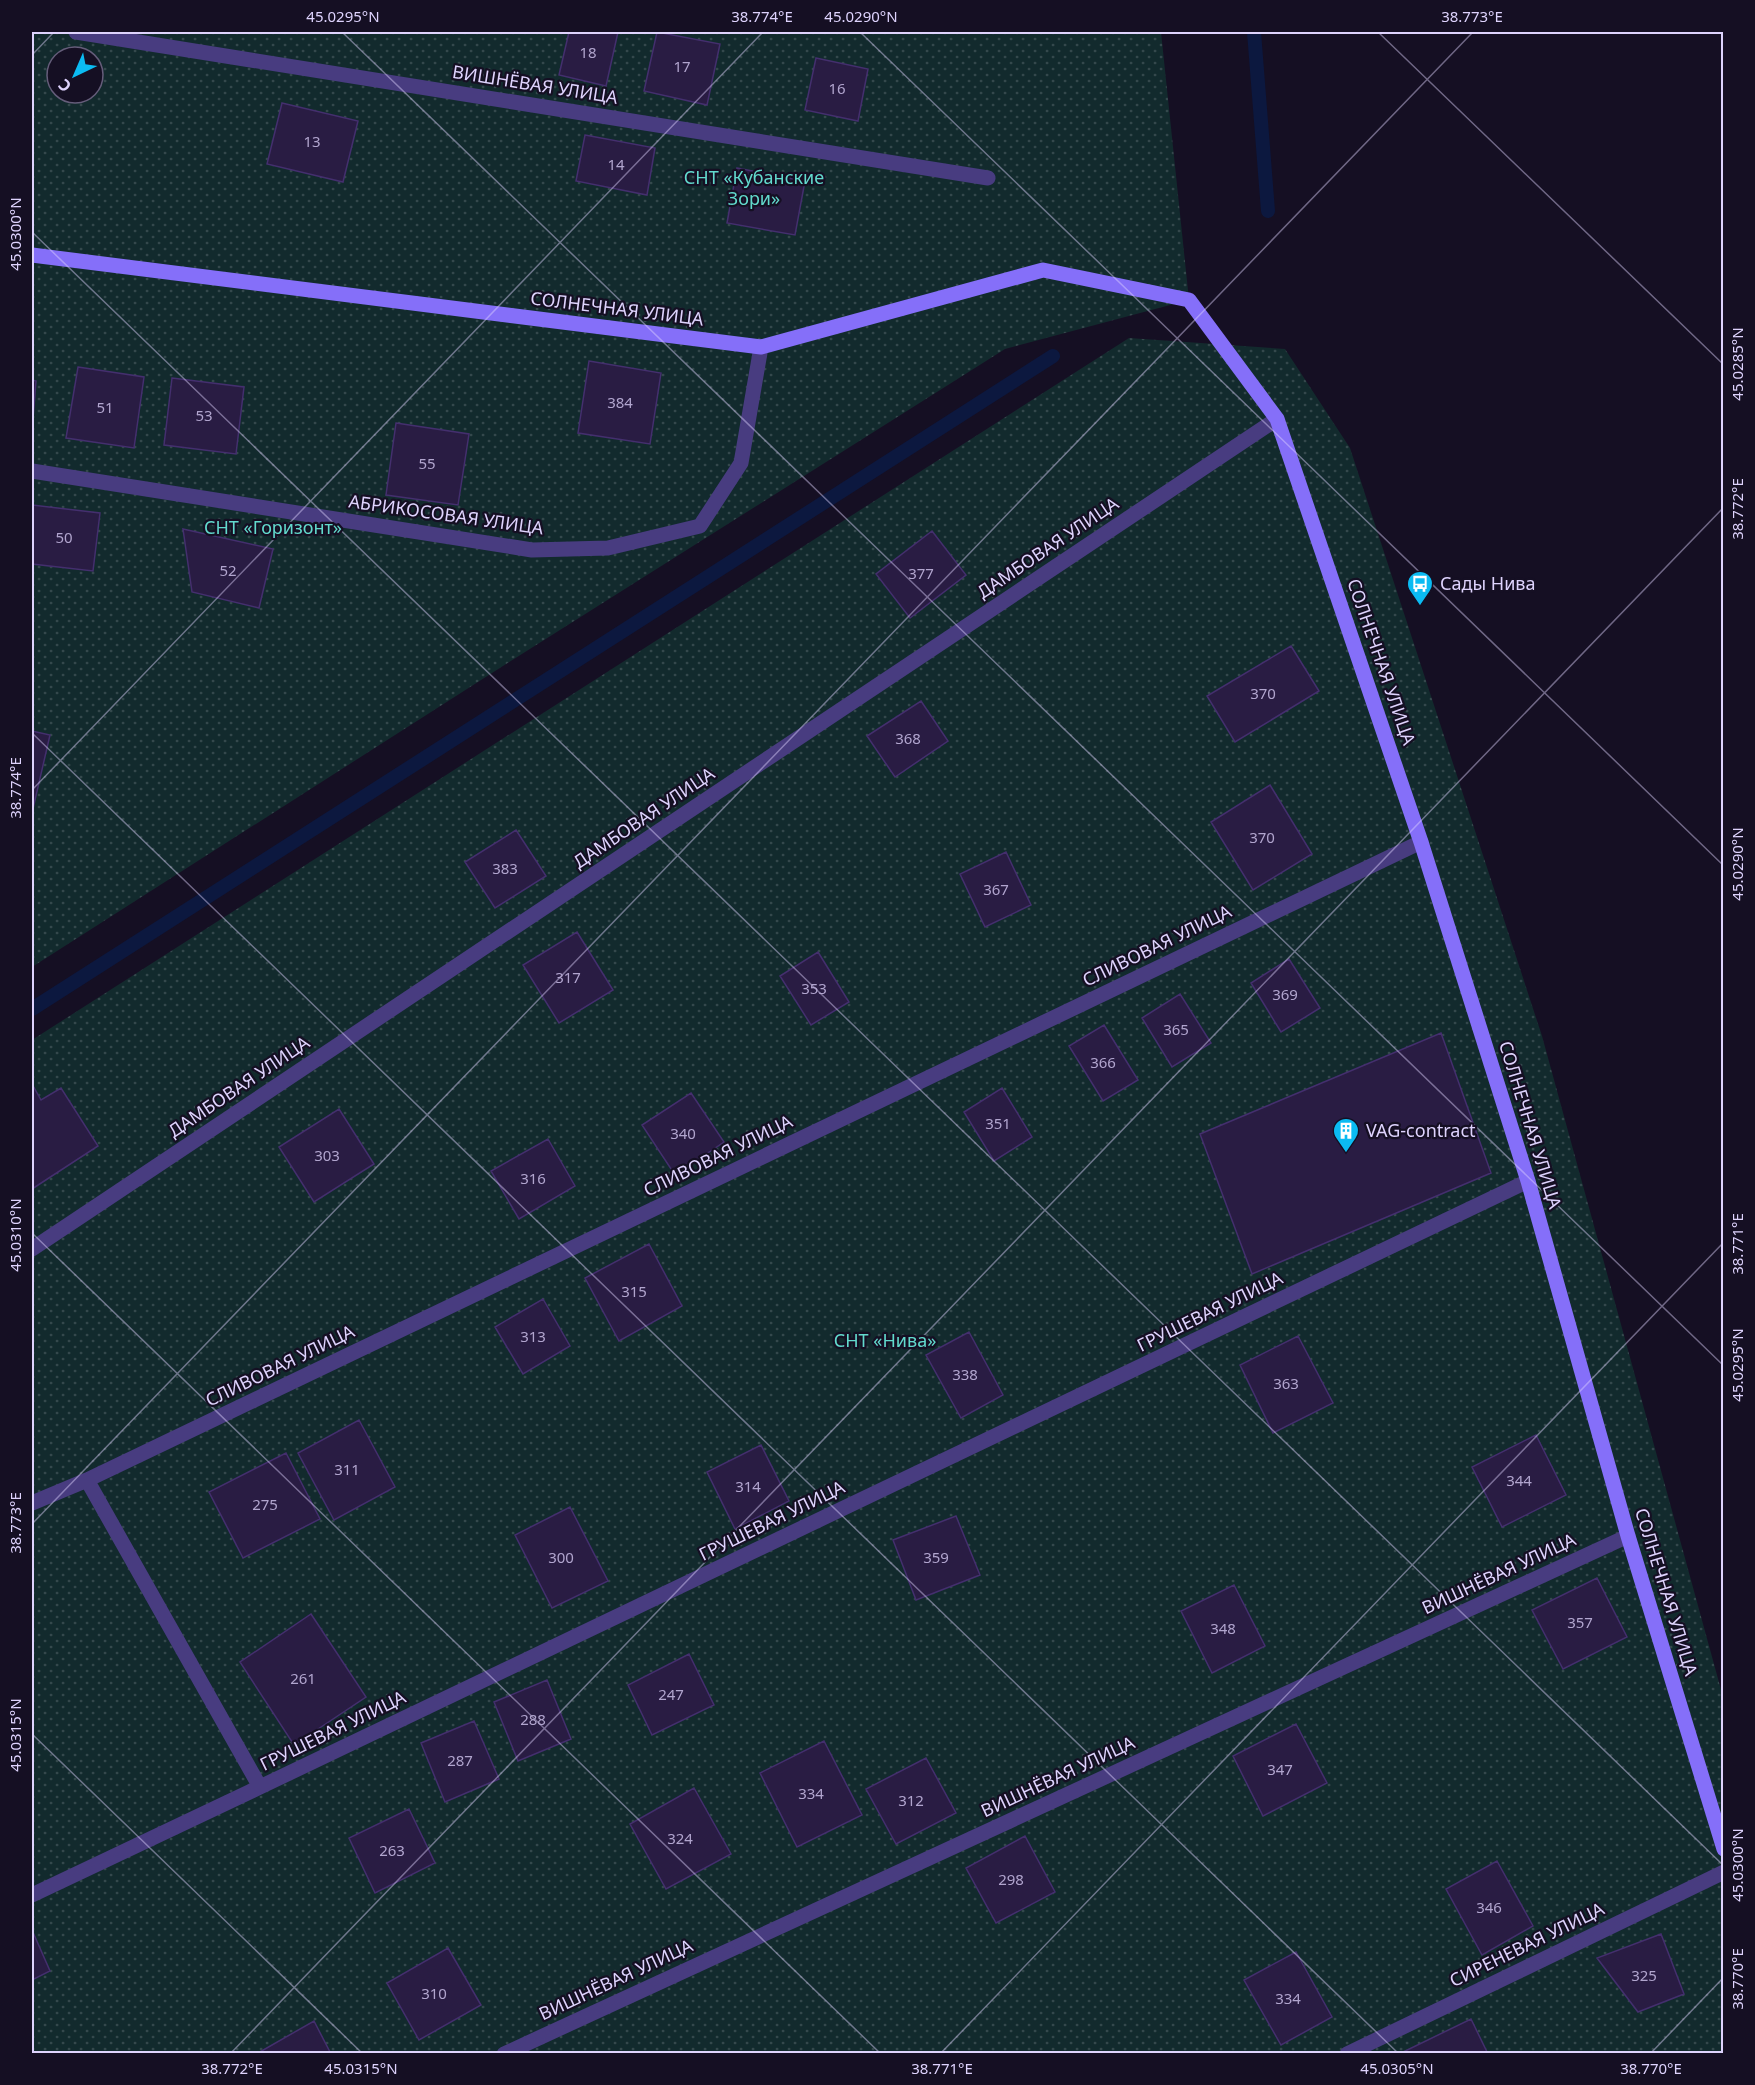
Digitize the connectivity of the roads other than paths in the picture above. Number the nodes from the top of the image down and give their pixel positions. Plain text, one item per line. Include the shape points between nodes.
1 (76, 32) edge
2 (988, 178) dead end
3 (32, 255) edge
4 (760, 347) junction
5 (1277, 419) junction
6 (32, 471) edge
7 (1421, 842) junction
8 (1528, 1181) junction
9 (32, 1249) edge
10 (87, 1480) junction
11 (32, 1503) edge
12 (1628, 1536) junction
13 (260, 1788) junction
14 (1724, 1849) edge
15 (1724, 1872) edge
16 (32, 1894) edge
17 (504, 2054) edge
18 (1347, 2054) edge

1 - 2 street, ВИШНЁВАЯ УЛИЦА
3 - 4 street, СОЛНЕЧНАЯ УЛИЦА
4 - 5 street, СОЛНЕЧНАЯ УЛИЦА via 1043,270 1189,300
4 - 6 street, АБРИКОСОВАЯ УЛИЦА via 741,463 700,526 608,548 532,550
5 - 7 street, СОЛНЕЧНАЯ УЛИЦА
5 - 9 street, ДАМБОВАЯ УЛИЦА
7 - 8 street, СОЛНЕЧНАЯ УЛИЦА
7 - 10 street, СЛИВОВАЯ УЛИЦА
8 - 12 street, СОЛНЕЧНАЯ УЛИЦА
8 - 13 street, ГРУШЕВАЯ УЛИЦА
10 - 11 street, СЛИВОВАЯ УЛИЦА
10 - 13 street
12 - 14 street, СОЛНЕЧНАЯ УЛИЦА
12 - 17 street, ВИШНЁВАЯ УЛИЦА
13 - 16 street, ГРУШЕВАЯ УЛИЦА
15 - 18 street, СИРЕНЕВАЯ УЛИЦА

